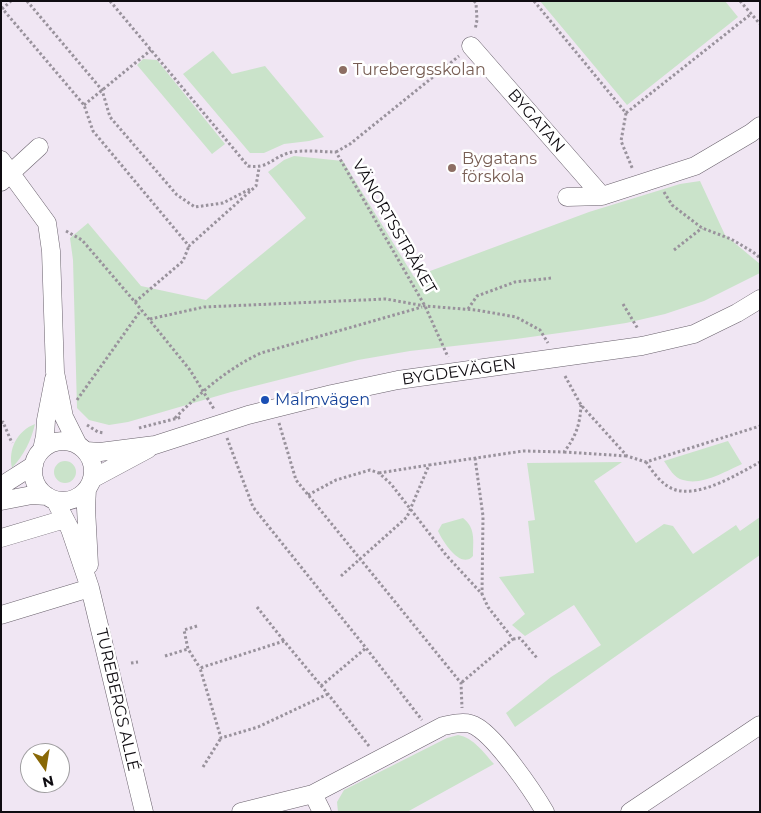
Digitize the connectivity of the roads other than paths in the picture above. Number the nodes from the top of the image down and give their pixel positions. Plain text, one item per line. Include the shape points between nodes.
1 (470, 46) road end
2 (760, 126) edge
3 (39, 147) dead end
4 (5, 172) edge
5 (602, 196) junction
6 (567, 197) dead end
7 (760, 299) edge
8 (55, 372) junction
9 (155, 445) junction
10 (82, 448) junction
11 (38, 458) junction
12 (90, 484) junction
13 (1, 486) edge
14 (51, 498) junction
15 (1, 501) edge
16 (64, 519) junction
17 (1, 538) edge
18 (90, 588) junction
19 (1, 615) edge
20 (760, 725) edge
21 (313, 794) junction
22 (144, 812) edge
23 (241, 812) edge
24 (322, 812) edge
25 (545, 812) edge
26 (630, 812) edge

1 - 5 street, BYGATAN
2 - 5 street via 695,166
3 - 4 street
4 - 8 street via 47,223
5 - 6 street
7 - 9 street, BYGDEVÄGEN via 694,334 642,346 398,380 221,423
8 - 10 street via 64,417
8 - 11 street via 45,436
9 - 10 street, BYGDEVÄGEN via 100,452
9 - 12 street, BYGDEVÄGEN
10 - 11 street via 59,441 51,444
10 - 12 street via 92,463
11 - 13 street
11 - 14 street via 35,482
12 - 14 street via 80,496 71,500
12 - 18 street, TUREBERGS ALLÉ via 86,517
14 - 15 street via 32,496
14 - 16 street, TUREBERGS ALLÉ
16 - 17 street
16 - 18 street, TUREBERGS ALLÉ
18 - 19 street
18 - 22 street, TUREBERGS ALLÉ
20 - 26 street
21 - 23 street
21 - 24 street
21 - 25 street via 444,726 461,722 477,726 494,742

